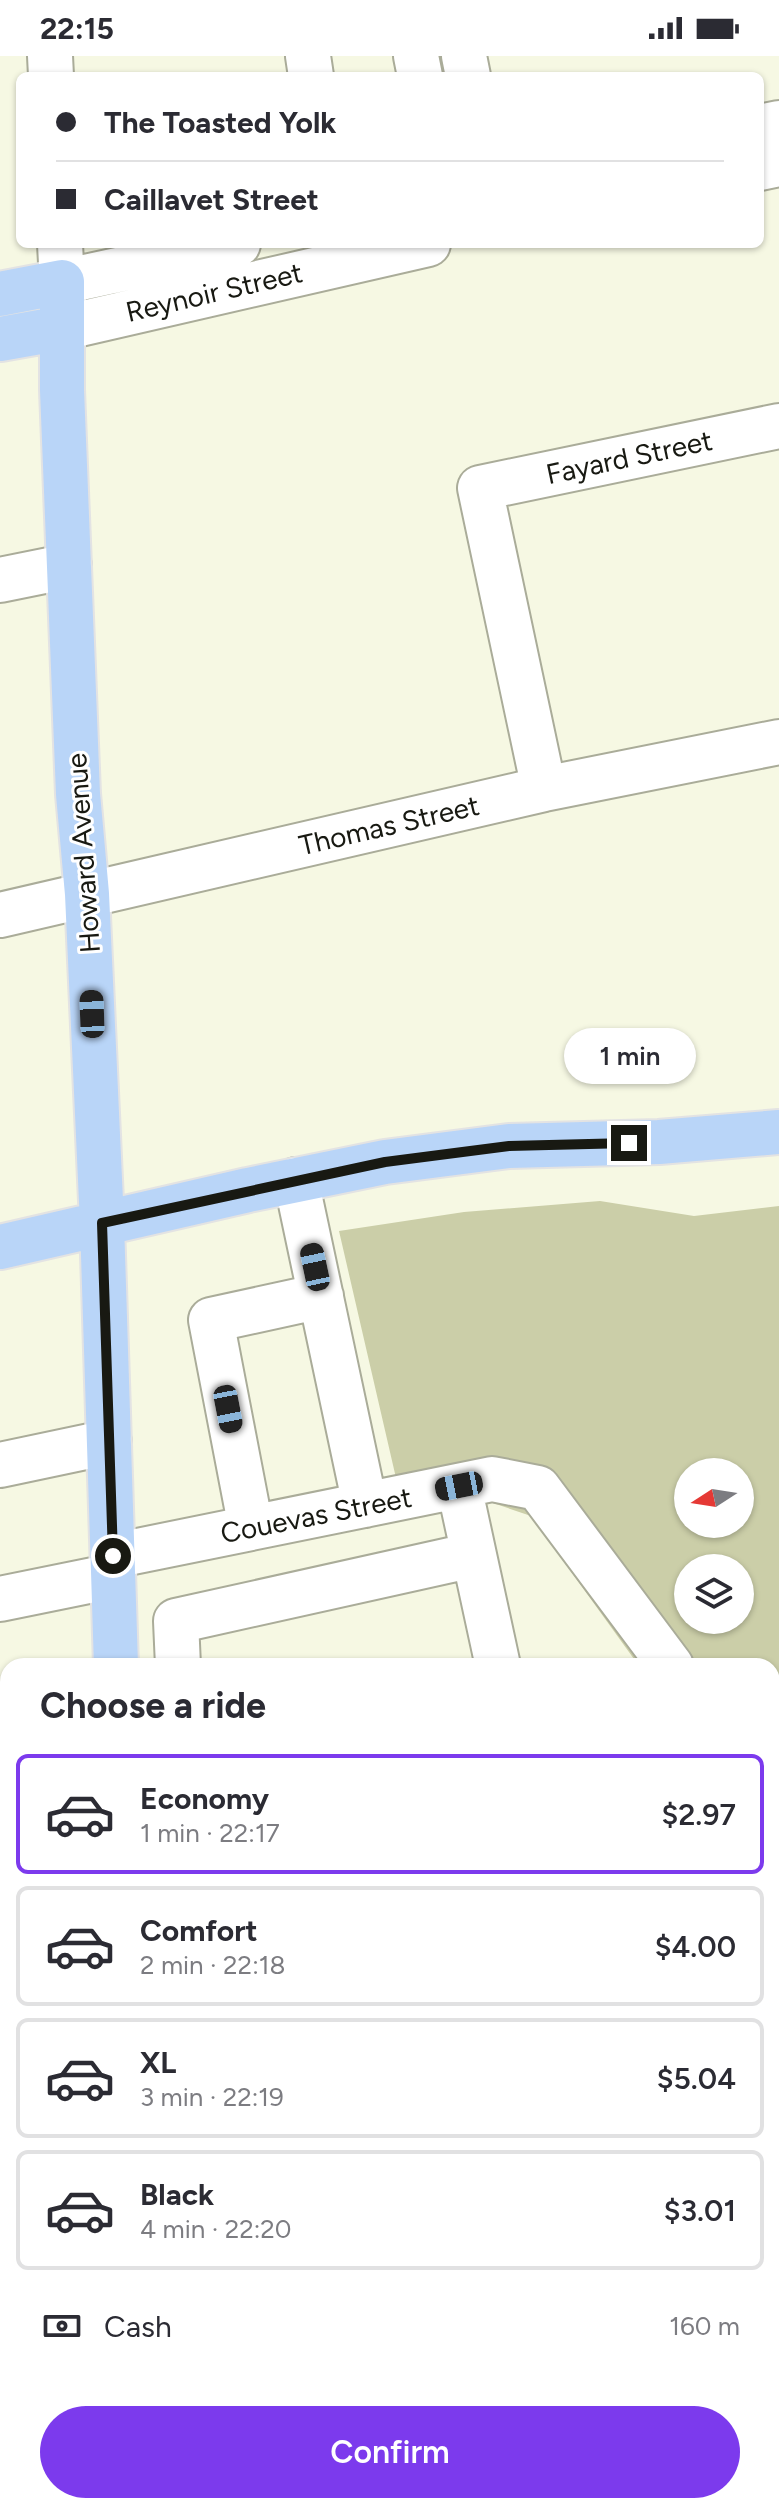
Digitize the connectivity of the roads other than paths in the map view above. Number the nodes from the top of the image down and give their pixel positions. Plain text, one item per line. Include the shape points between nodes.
1 (201, 248) edge
2 (411, 248) edge
3 (61, 263) edge
4 (0, 294) edge
5 (62, 328) junction
6 (0, 339) edge
7 (779, 426) edge
8 (69, 566) junction
9 (0, 580) edge
10 (779, 742) edge
11 (544, 789) junction
12 (87, 894) junction
13 (0, 915) edge
14 (779, 1132) edge
15 (296, 1180) junction
16 (102, 1223) junction
17 (0, 1247) edge
18 (321, 1296) junction
19 (109, 1442) junction
20 (0, 1465) edge
21 (459, 1486) junction
22 (365, 1505) junction
23 (251, 1528) junction
24 (473, 1555) junction
25 (113, 1566) junction
26 (0, 1599) edge
27 (116, 1658) edge
28 (178, 1658) edge
29 (496, 1658) edge
30 (665, 1658) edge

1 - 3 street, Reynoir Street
2 - 5 street, Reynoir Street
3 - 4 main road, Reynoir Street
3 - 5 main road, Howard Avenue
5 - 6 main road, Reynoir Street
5 - 8 main road, Howard Avenue
7 - 11 street, Fayard Street via 480,488
8 - 9 street
8 - 12 main road, Howard Avenue
10 - 11 street, Thomas Street
11 - 12 street, Thomas Street
12 - 13 street, Thomas Street
12 - 16 main road, Howard Avenue
14 - 15 main road via 509,1146
15 - 16 main road
15 - 18 street
16 - 17 main road
16 - 19 main road, Howard Avenue
18 - 22 street
18 - 23 street via 211,1320
19 - 20 street
19 - 25 main road, Howard Avenue
21 - 22 street, Couevas Street
21 - 24 street
21 - 30 street, Couevas Street via 492,1479 538,1488
22 - 23 street, Couevas Street
23 - 25 street, Couevas Street
24 - 28 street via 176,1621
24 - 29 street
25 - 26 street, Couevas Street
25 - 27 main road, Howard Avenue

